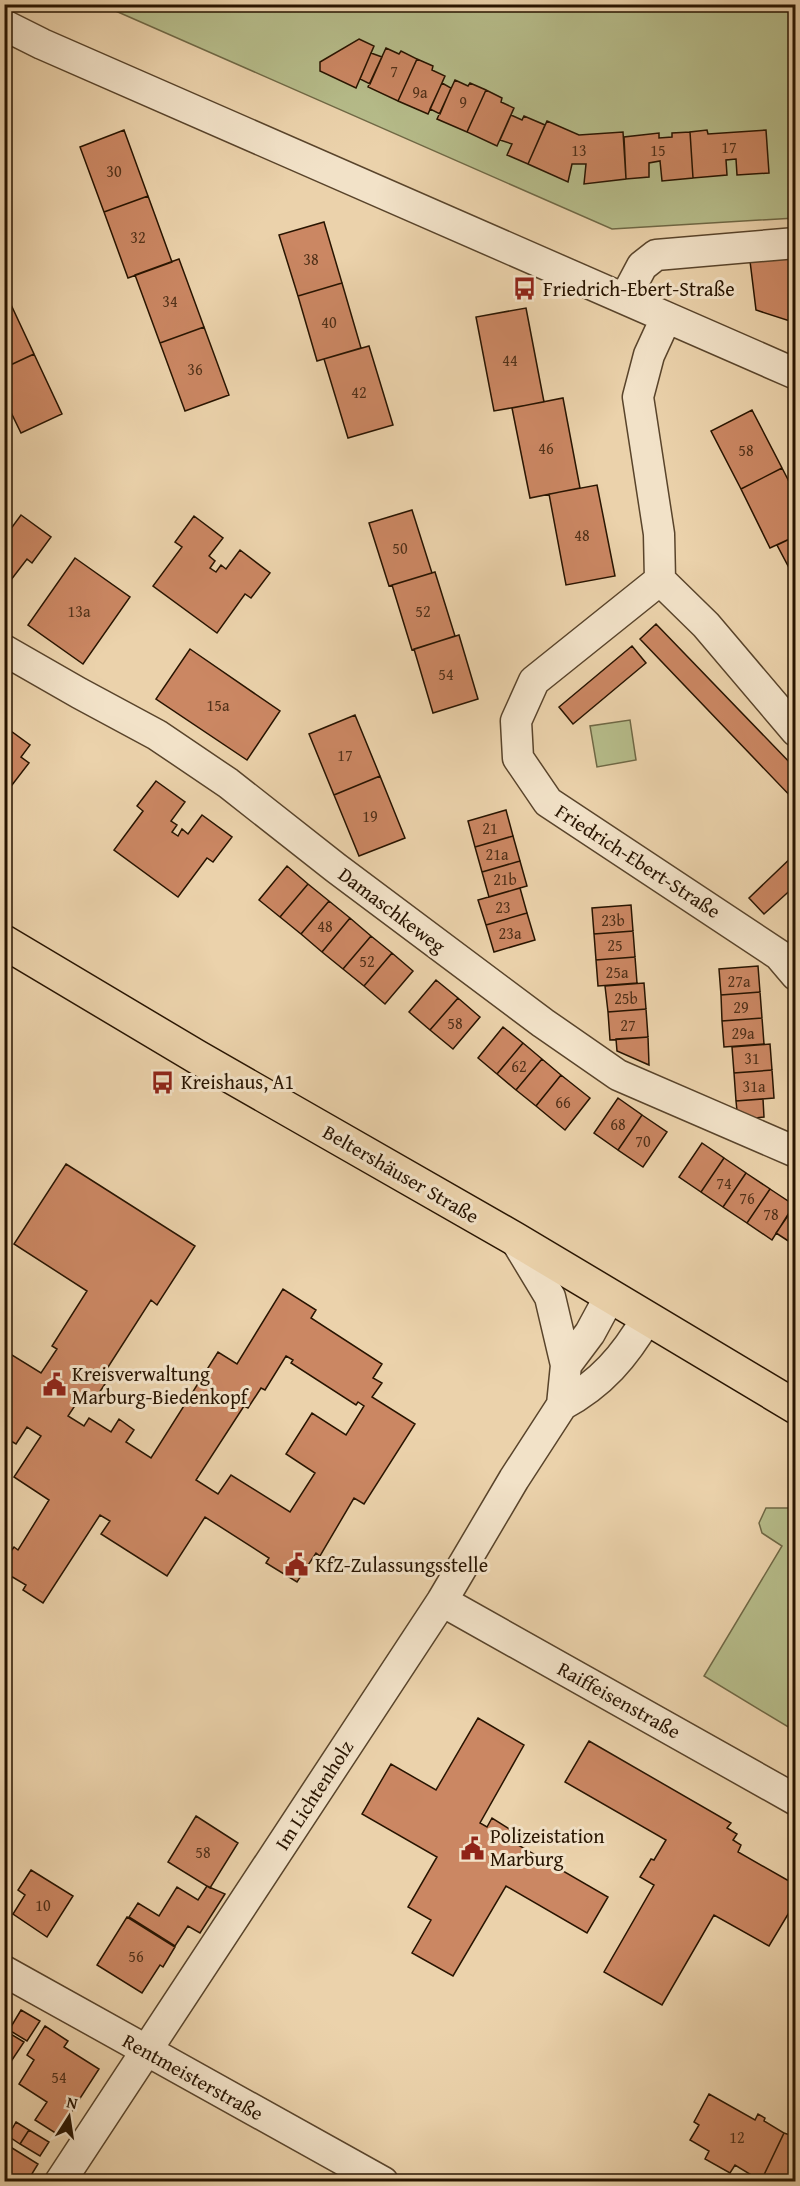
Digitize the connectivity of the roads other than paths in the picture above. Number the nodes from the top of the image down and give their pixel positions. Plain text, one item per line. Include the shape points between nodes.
1 (4, 25) edge
2 (792, 244) edge
3 (625, 298) junction
4 (666, 318) junction
5 (795, 374) edge
6 (660, 580) junction
7 (4, 650) edge
8 (795, 731) edge
9 (4, 942) edge
10 (790, 958) edge
11 (794, 1144) edge
12 (515, 1239) junction
13 (610, 1296) junction
14 (647, 1318) junction
15 (566, 1365) junction
16 (562, 1405) junction
17 (795, 1407) edge
18 (442, 1601) junction
19 (795, 1800) edge
20 (4, 1971) edge
21 (145, 2050) junction
22 (60, 2181) edge
23 (383, 2181) edge

1 - 3 street
2 - 3 street via 656,255 642,266
3 - 4 street
4 - 5 street
4 - 6 street via 649,356 638,396 659,534
6 - 8 street via 706,625
6 - 10 street, Friedrich-Ebert-Straße via 534,681 516,721 518,758 548,802
7 - 11 street, Damaschkeweg via 157,735 228,783 364,889 618,1075
9 - 12 main road, Beltershäuser Straße
12 - 13 main road, Beltershäuser Straße
12 - 15 street, Im Lichtenholz via 550,1297
13 - 14 main road, Beltershäuser Straße
13 - 15 street via 590,1333
14 - 16 street, Im Lichtenholz via 622,1357 585,1392
14 - 17 main road, Beltershäuser Straße
15 - 16 street, Im Lichtenholz
16 - 18 street, Im Lichtenholz
18 - 19 street, Raiffeisenstraße
18 - 21 street, Im Lichtenholz
20 - 21 street, Rentmeisterstraße
21 - 22 street, Im Lichtenholz
21 - 23 street, Rentmeisterstraße

